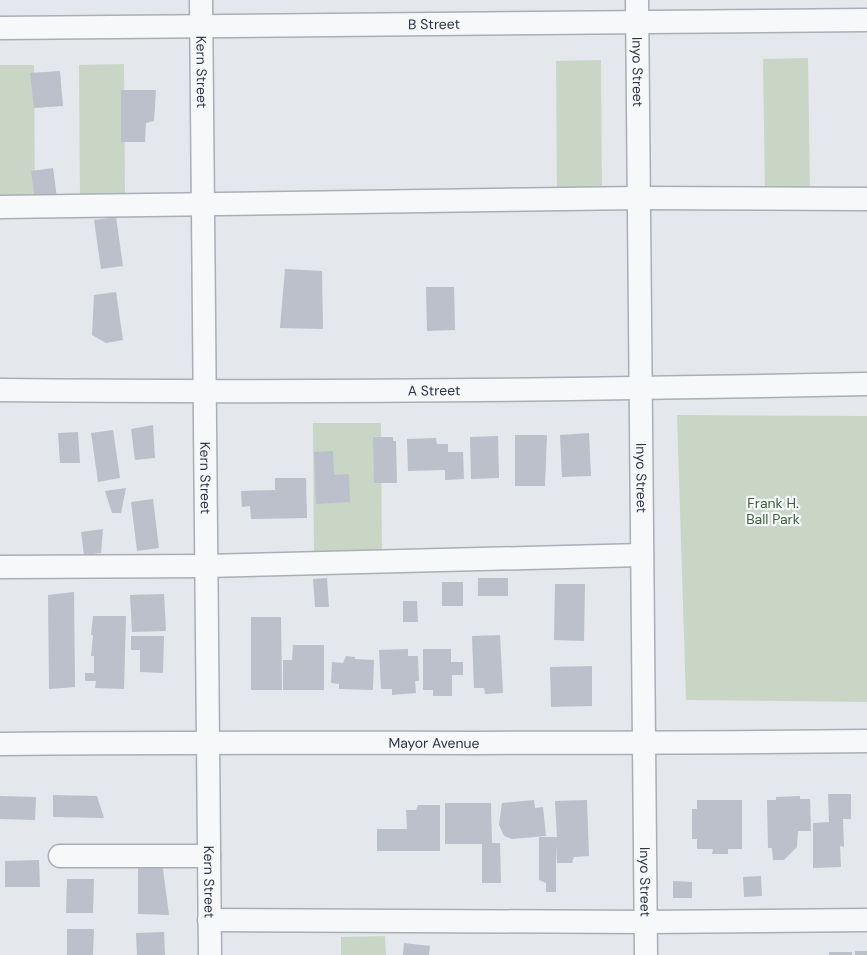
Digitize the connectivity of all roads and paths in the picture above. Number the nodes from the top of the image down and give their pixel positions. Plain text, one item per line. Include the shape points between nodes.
1 (201, 0) edge
2 (637, 0) edge
3 (867, 20) edge
4 (637, 22) junction
5 (201, 27) junction
6 (0, 28) edge
7 (638, 198) junction
8 (867, 199) edge
9 (202, 204) junction
10 (0, 207) edge
11 (867, 384) edge
12 (640, 389) junction
13 (0, 390) edge
14 (204, 392) junction
15 (642, 555) junction
16 (206, 566) junction
17 (0, 567) edge
18 (867, 741) edge
19 (208, 742) junction
20 (0, 744) edge
21 (644, 744) junction
22 (60, 856) dead end
23 (209, 856) junction
24 (209, 920) junction
25 (867, 920) edge
26 (646, 922) junction
27 (210, 955) edge
28 (646, 955) edge

1 - 5 street, Kern Street
2 - 4 street, Inyo Street
3 - 4 street, B Street
4 - 5 street, B Street
4 - 7 street, Inyo Street
5 - 6 street, B Street
5 - 9 street, Kern Street
7 - 8 street
7 - 9 street
7 - 12 street, Inyo Street
9 - 10 street
9 - 14 street, Kern Street
11 - 12 street, A Street
12 - 14 street, A Street
12 - 15 street, Inyo Street
13 - 14 street, A Street
14 - 16 street, Kern Street
15 - 16 street
15 - 21 street, Inyo Street
16 - 17 street
16 - 19 street, Kern Street
18 - 21 street, Mayor Avenue
19 - 20 street, Mayor Avenue
19 - 21 street, Mayor Avenue
19 - 23 street, Kern Street
21 - 26 street, Inyo Street
22 - 23 street
23 - 24 street, Kern Street
24 - 26 street
24 - 27 street, Kern Street
25 - 26 street
26 - 28 street, Inyo Street

